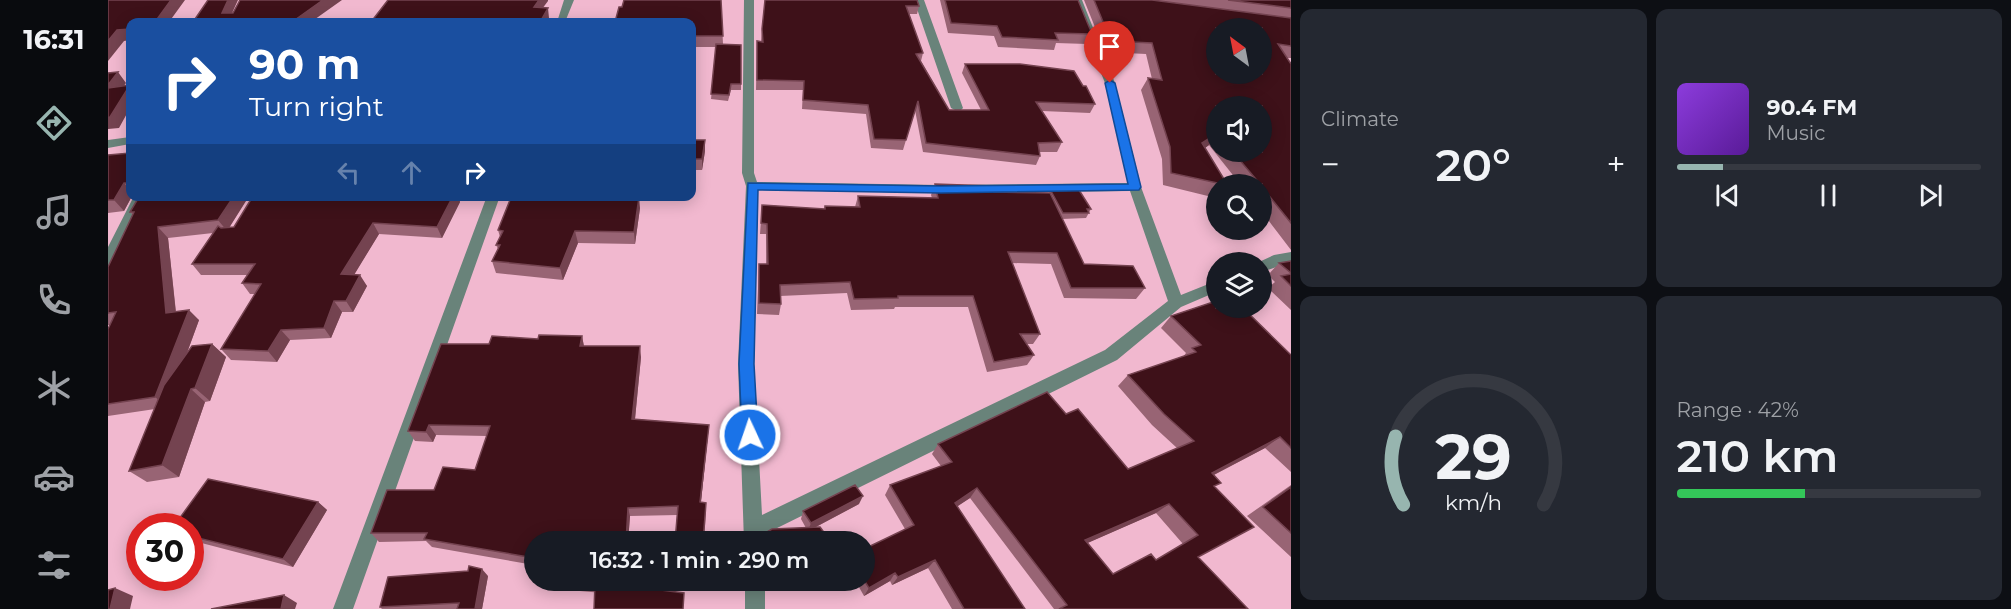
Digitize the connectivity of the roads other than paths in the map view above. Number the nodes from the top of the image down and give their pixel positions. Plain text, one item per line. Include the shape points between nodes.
1 (569, 0) edge
2 (749, 0) edge
3 (919, 0) edge
4 (1077, 0) edge
5 (562, 18) edge
6 (957, 108) edge
7 (126, 142) edge
8 (108, 144) edge
9 (752, 186) junction
10 (1135, 187) junction
11 (138, 201) edge
12 (492, 201) edge
13 (1291, 257) edge
14 (108, 261) edge
15 (1272, 264) edge
16 (1206, 290) edge
17 (1176, 303) junction
18 (754, 531) edge
19 (762, 531) edge
20 (755, 591) edge
21 (343, 609) edge
22 (755, 609) edge

1 - 5 street
2 - 9 street via 748,173
3 - 6 street
4 - 10 street via 1110,83
7 - 8 street
9 - 10 street
9 - 18 street via 746,364
10 - 17 street
11 - 14 street
12 - 21 street
13 - 15 street
16 - 17 street
17 - 19 street via 1111,354
20 - 22 street

